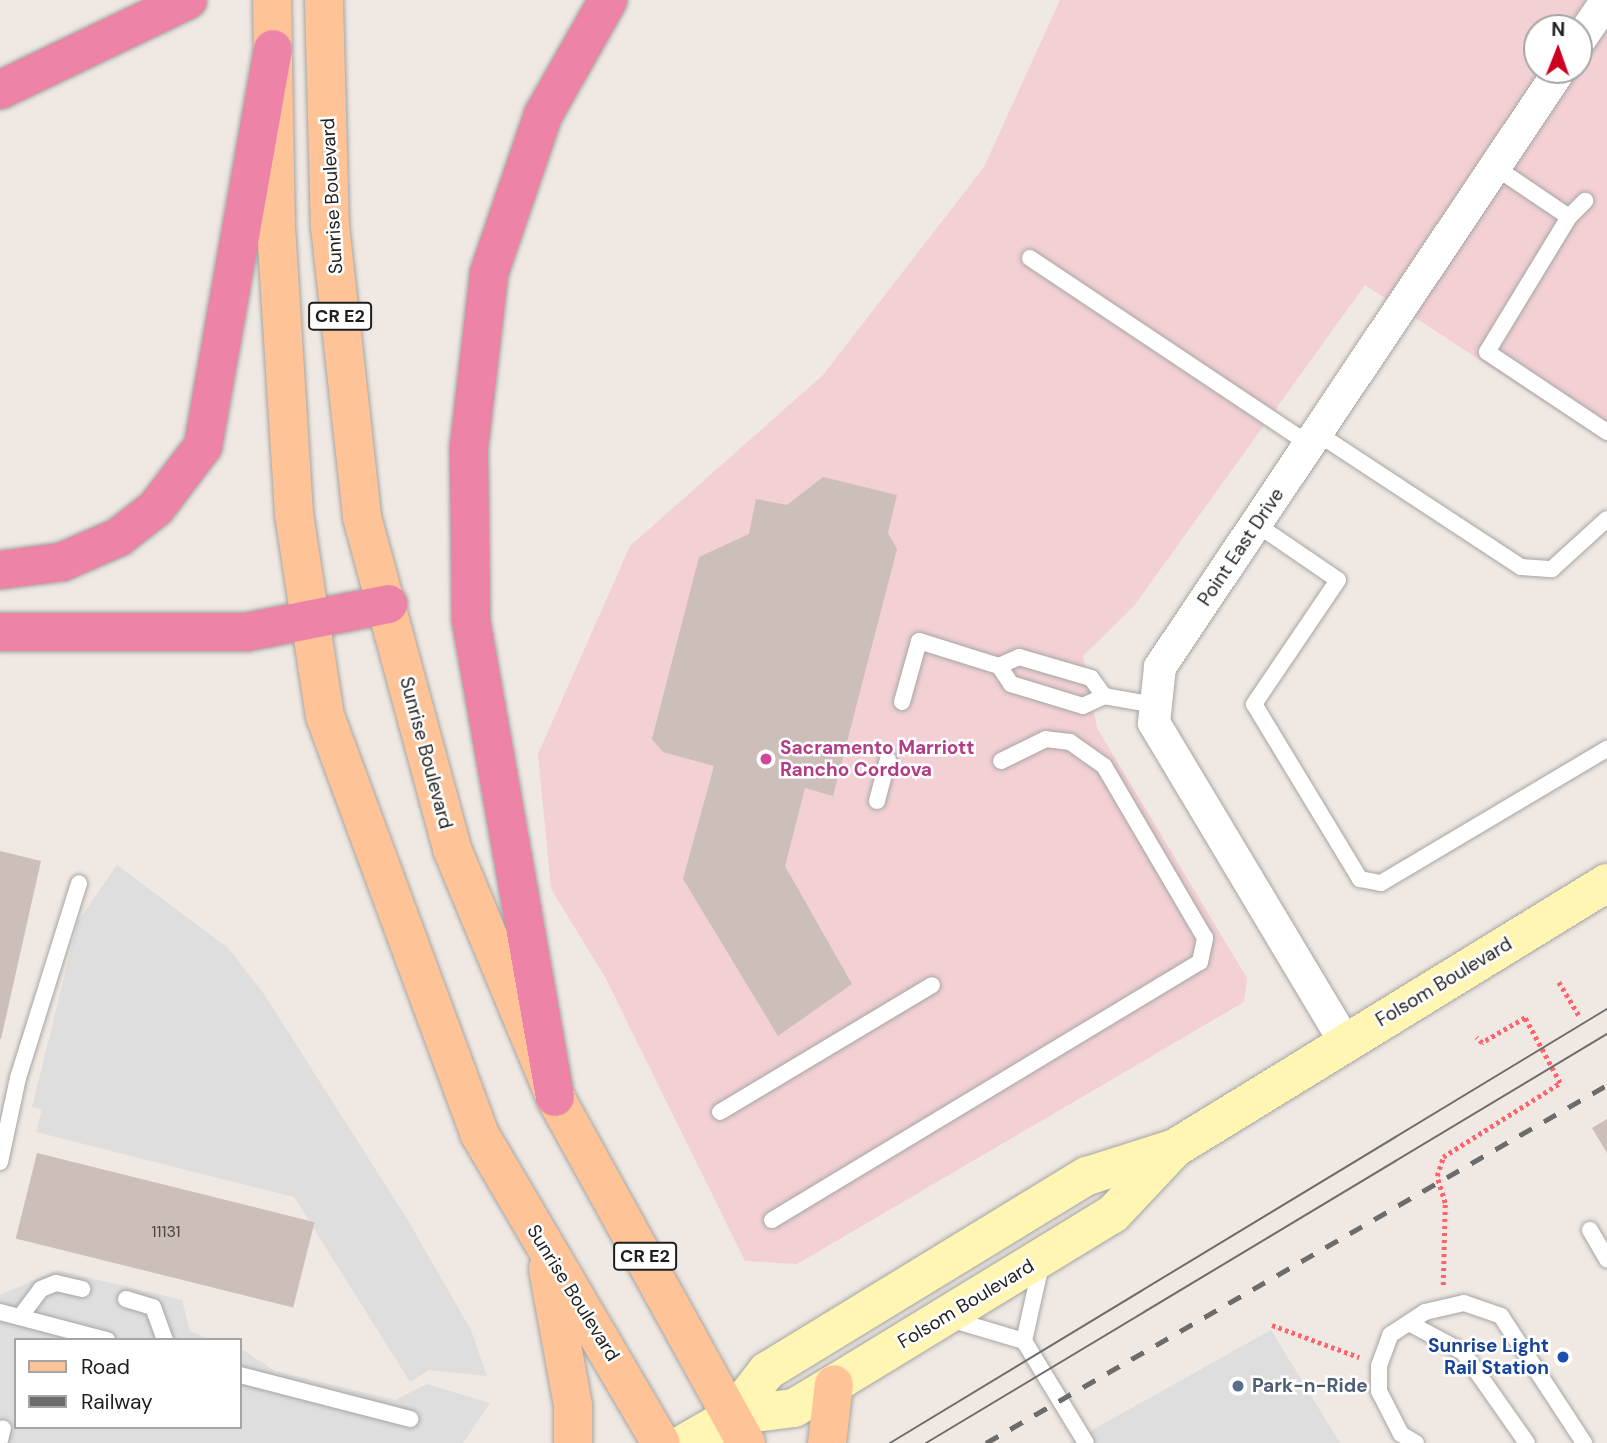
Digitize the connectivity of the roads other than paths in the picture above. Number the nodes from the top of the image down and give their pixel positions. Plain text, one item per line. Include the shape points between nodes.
1 (188, 0) edge
2 (272, 0) edge
3 (608, 0) edge
4 (1607, 0) edge
5 (324, 12) edge
6 (1593, 20) edge
7 (272, 49) junction
8 (1551, 84) edge
9 (0, 90) edge
10 (1495, 167) junction
11 (1586, 201) dead end
12 (1569, 217) junction
13 (1030, 258) dead end
14 (1607, 432) edge
15 (1313, 438) junction
16 (1607, 519) edge
17 (1256, 524) junction
18 (0, 570) edge
19 (388, 604) junction
20 (307, 623) junction
21 (0, 632) edge
22 (999, 666) junction
23 (1104, 696) junction
24 (902, 702) dead end
25 (1155, 705) junction
26 (1607, 749) edge
27 (888, 759) dead end
28 (1001, 761) dead end
29 (877, 801) dead end
30 (79, 883) dead end
31 (1607, 883) edge
32 (932, 985) dead end
33 (1345, 1042) junction
34 (555, 1097) junction
35 (720, 1112) dead end
36 (1175, 1148) junction
37 (0, 1163) edge
38 (772, 1220) dead end
39 (1590, 1230) dead end
40 (545, 1254) junction
41 (1043, 1257) junction
42 (1607, 1260) edge
43 (82, 1289) dead end
44 (125, 1299) dead end
45 (0, 1312) edge
46 (20, 1317) junction
47 (942, 1318) junction
48 (1409, 1322) junction
49 (99, 1338) edge
50 (164, 1338) edge
51 (1024, 1341) junction
52 (242, 1375) edge
53 (834, 1384) junction
54 (410, 1419) dead end
55 (739, 1430) edge
56 (573, 1443) edge
57 (661, 1443) edge
58 (685, 1443) edge
59 (827, 1443) edge
60 (1086, 1443) edge
61 (1416, 1443) edge
62 (1527, 1443) edge
63 (1584, 1443) edge

1 - 9 highway
2 - 7 main road, Sunrise Boulevard / CR E2
3 - 34 highway via 543,115 489,273 469,447 471,620
4 - 6 street
5 - 19 main road, Sunrise Boulevard / CR E2 via 331,226 360,503
7 - 18 highway via 203,446 156,508 119,537 62,562
7 - 20 main road, Sunrise Boulevard / CR E2 via 278,254
8 - 10 street, Point East Drive
10 - 12 lane
10 - 15 street, Point East Drive
11 - 12 lane
12 - 14 lane via 1487,352
13 - 15 lane
15 - 16 lane via 1521,567 1552,569
15 - 17 street, Point East Drive
17 - 25 street, Point East Drive via 1160,667
17 - 26 lane via 1338,580 1254,704 1360,879 1381,883
19 - 20 highway
19 - 34 main road, Sunrise Boulevard / CR E2 via 452,849
20 - 21 highway via 247,632
20 - 40 main road, Sunrise Boulevard / CR E2 via 325,716 358,793 403,939 479,1133
22 - 23 lane via 1019,657 1091,678
22 - 23 lane via 1011,684 1083,706
22 - 24 lane via 919,640
23 - 25 lane
25 - 33 street, Point East Drive via 1154,723
27 - 29 lane
28 - 38 lane via 1046,739 1070,742 1104,766 1205,938 1200,962
30 - 37 lane via 39,1004
31 - 33 main road, Folsom Boulevard
32 - 35 lane
33 - 36 main road, Folsom Boulevard
34 - 55 main road, Sunrise Boulevard / CR E2
36 - 41 main road, Folsom Boulevard via 1113,1214
36 - 55 main road, Folsom Boulevard via 1087,1176 767,1370
39 - 42 lane
40 - 56 main road via 573,1405
40 - 57 main road, Sunrise Boulevard / CR E2 via 634,1389
41 - 47 main road, Folsom Boulevard
41 - 51 lane
43 - 46 lane via 55,1283 41,1289
44 - 50 lane via 153,1307
45 - 46 lane
46 - 49 lane
47 - 51 lane via 981,1324
47 - 53 main road, Folsom Boulevard
48 - 61 lane via 1390,1335 1379,1366 1379,1391 1401,1434
48 - 62 lane via 1463,1352
48 - 63 lane via 1464,1303 1501,1316
51 - 60 lane
52 - 54 lane
53 - 55 main road, Folsom Boulevard via 794,1408
53 - 59 main road
55 - 58 main road, Folsom Boulevard

